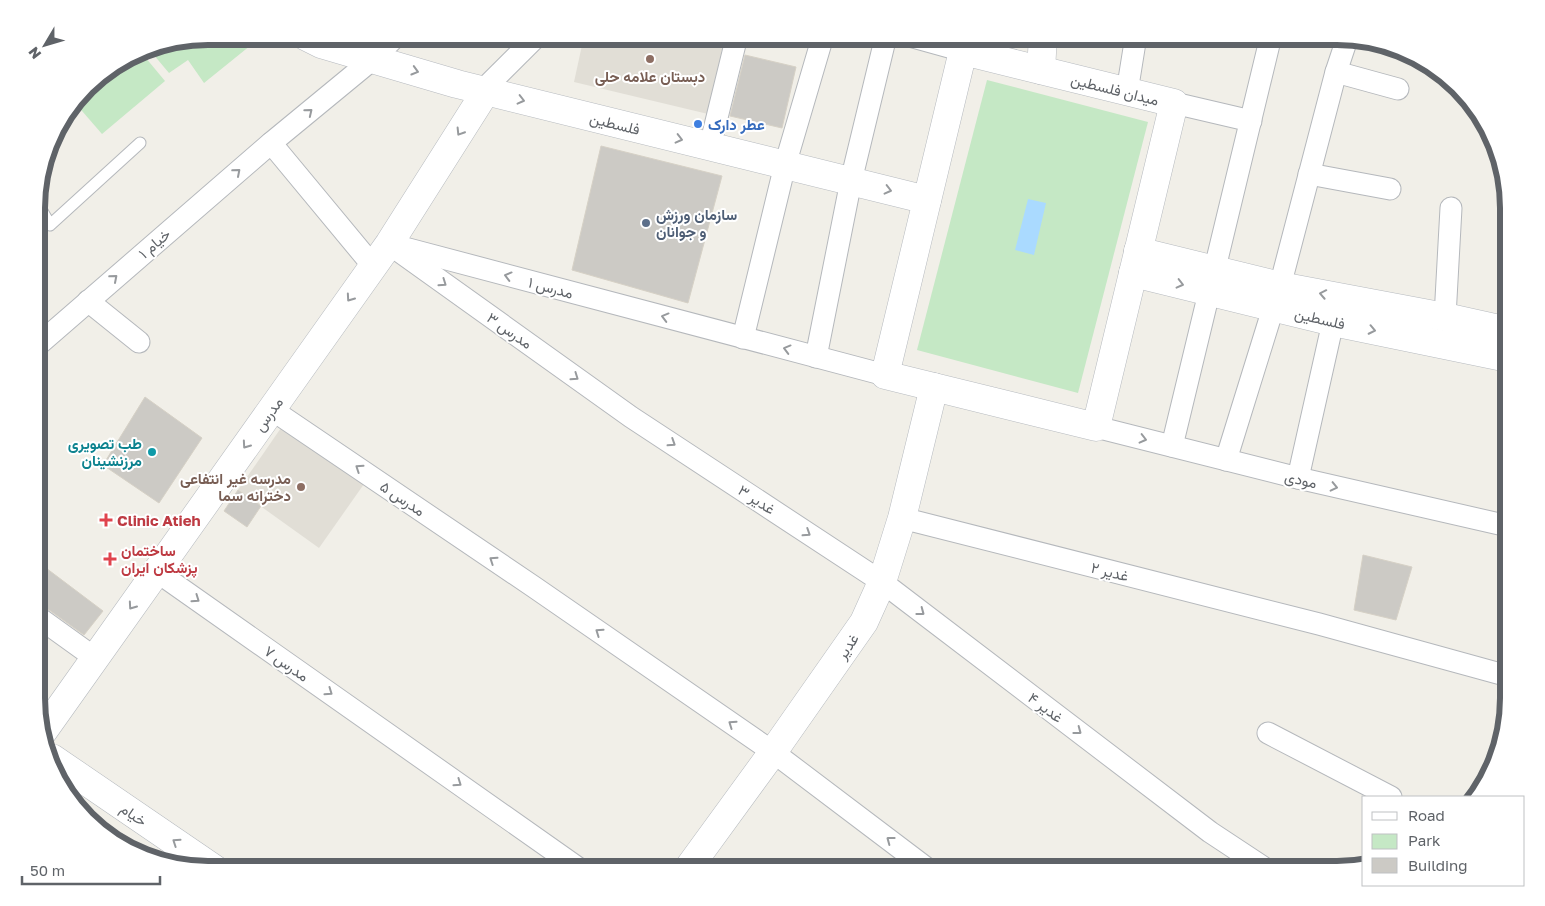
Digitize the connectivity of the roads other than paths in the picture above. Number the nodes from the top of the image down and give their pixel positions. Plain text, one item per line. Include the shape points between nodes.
1 (324, 45) edge
2 (387, 45) edge
3 (528, 45) edge
4 (735, 45) edge
5 (820, 45) edge
6 (884, 45) edge
7 (941, 45) edge
8 (1042, 45) edge
9 (1135, 45) edge
10 (1269, 45) edge
11 (1345, 45) edge
12 (963, 51) junction
13 (373, 59) junction
14 (1041, 70) junction
15 (1336, 72) junction
16 (1398, 89) dead end
17 (485, 90) junction
18 (1127, 92) junction
19 (1174, 103) junction
20 (1251, 121) junction
21 (271, 142) junction
22 (140, 143) dead end
23 (710, 146) junction
24 (784, 165) junction
25 (1309, 174) junction
26 (851, 181) junction
27 (1390, 189) dead end
28 (927, 200) junction
29 (1451, 208) dead end
30 (45, 216) edge
31 (389, 244) junction
32 (1135, 262) junction
33 (373, 266) junction
34 (1213, 281) junction
35 (1277, 296) junction
36 (88, 301) junction
37 (1444, 317) junction
38 (1333, 322) junction
39 (1500, 329) edge
40 (743, 338) junction
41 (45, 339) edge
42 (139, 342) dead end
43 (1500, 356) edge
44 (816, 357) junction
45 (885, 375) junction
46 (934, 387) junction
47 (271, 409) junction
48 (631, 417) joint
49 (1096, 427) junction
50 (1172, 446) junction
51 (1226, 460) junction
52 (1298, 478) junction
53 (902, 518) junction
54 (1500, 524) edge
55 (156, 571) junction
56 (882, 582) junction
57 (45, 622) edge
58 (95, 658) junction
59 (1500, 674) edge
60 (47, 725) edge
61 (1268, 733) dead end
62 (772, 752) junction
63 (58, 762) edge
64 (1390, 796) edge
65 (202, 861) edge
66 (569, 861) edge
67 (693, 861) edge
68 (917, 861) edge
69 (1254, 861) edge

1 - 13 street, فلسطین
2 - 13 street, خیام ۱
3 - 17 street
4 - 23 street
5 - 24 street
6 - 26 street
7 - 12 street
8 - 14 street
9 - 18 street
10 - 20 street
11 - 15 street
12 - 14 street, میدان فلسطین
12 - 28 street
13 -> 17 street, فلسطین
21 -> 13 street, خیام ۱
14 - 18 street, میدان فلسطین
15 - 16 street
15 - 25 street
17 -> 23 street, فلسطین
17 -> 31 street, مدرس
18 - 19 street, میدان فلسطین
19 - 20 street
19 - 32 street, میدان فلسطین
20 - 34 street
21 - 33 street
36 -> 21 street, خیام ۱
22 - 30 lane via 50,225
23 - 24 street, فلسطین
24 - 26 street, فلسطین
24 - 40 street
25 - 27 street
25 - 35 street
26 -> 28 street, فلسطین
26 - 44 street
28 - 45 street
29 - 37 street
31 - 33 street, مدرس
40 -> 31 street, مدرس ۱
31 -> 48 street, مدرس ۳
32 - 34 street, فلسطین
32 - 49 street, میدان فلسطین
33 -> 47 street, مدرس
34 - 35 street, فلسطین
34 - 50 street
37 -> 35 street, فلسطین
35 - 38 street, فلسطین
35 - 51 street
36 - 41 street, خیام ۱
36 - 42 street
37 - 39 street, فلسطین
38 -> 43 street, فلسطین
38 - 52 street
44 -> 40 street, مدرس ۱
44 - 45 street, مدرس ۱
45 - 46 street
46 - 49 street
46 - 53 street, غدیر
47 -> 55 street, مدرس
62 -> 47 street, مدرس ۵
48 -> 56 street, غدیر ۳
49 -> 50 street, مودی
50 - 51 street, مودی
51 - 52 street, مودی
52 -> 54 street, مودی
53 - 56 street, غدیر
53 - 59 street, غدیر ۲ via 1319,624
55 -> 58 street, مدرس
55 -> 66 street, مدرس ۷
56 - 62 street, غدیر via 864,622
56 -> 69 street, غدیر ۴ via 1210,832
57 - 58 street
58 - 60 street, مدرس
61 - 64 street
62 - 67 street, غدیر
68 -> 62 street, مدرس ۵
65 -> 63 street, خیام

